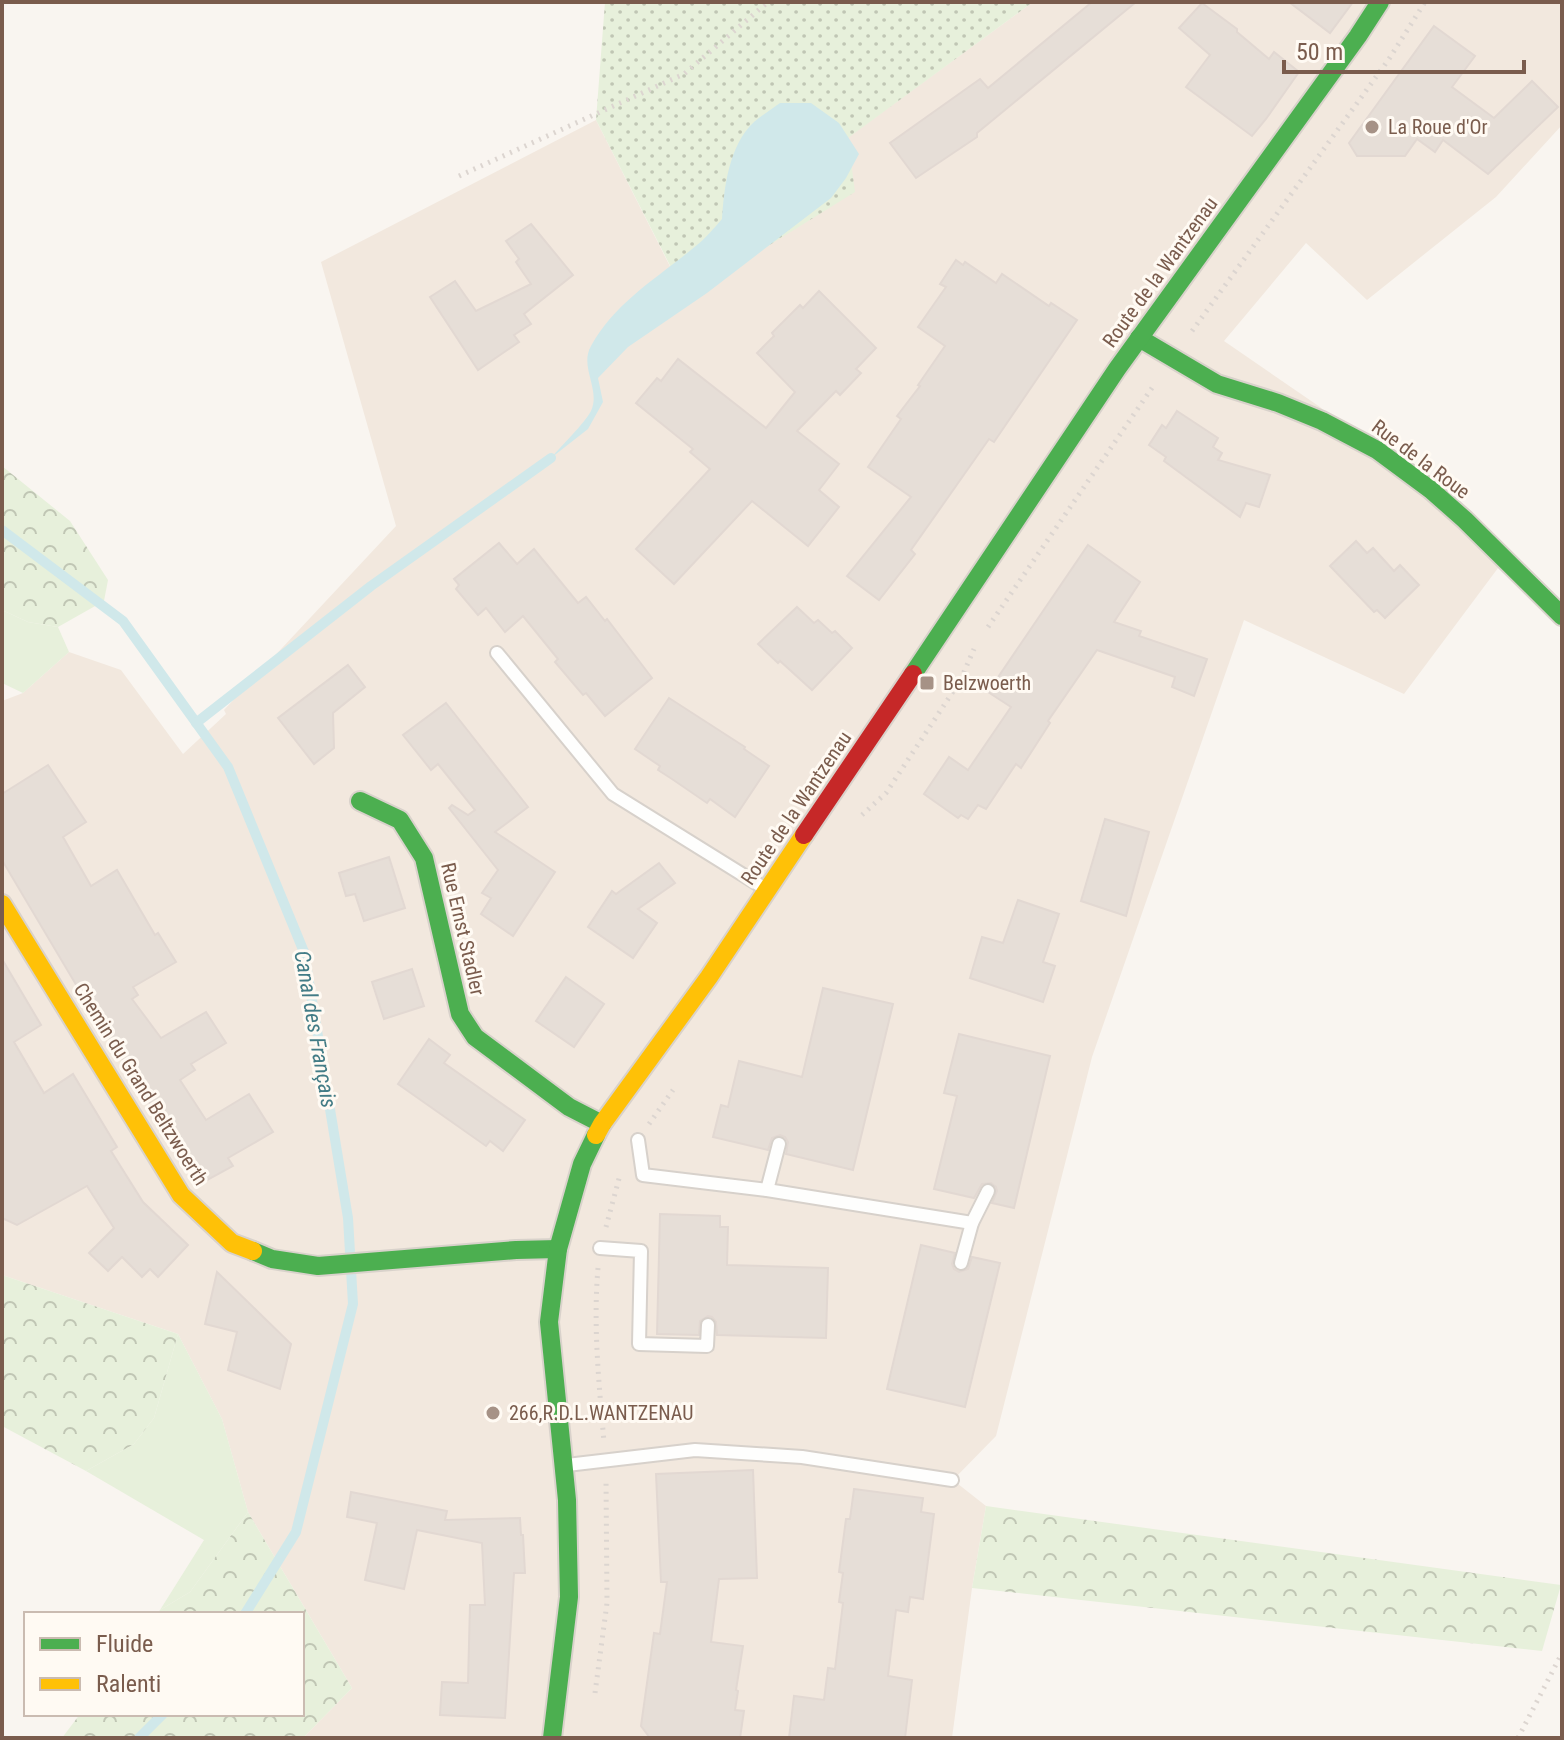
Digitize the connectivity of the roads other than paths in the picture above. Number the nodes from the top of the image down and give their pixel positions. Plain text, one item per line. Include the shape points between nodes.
1 (1380, 2) edge
2 (1139, 338) junction
3 (1562, 616) edge
4 (497, 653) dead end
5 (360, 801) dead end
6 (767, 890) junction
7 (2, 904) edge
8 (602, 1124) junction
9 (638, 1140) road end
10 (779, 1144) dead end
11 (767, 1190) junction
12 (988, 1191) dead end
13 (972, 1223) junction
14 (600, 1248) road end
15 (558, 1249) junction
16 (961, 1263) dead end
17 (708, 1325) dead end
18 (564, 1466) junction
19 (952, 1480) dead end
20 (552, 1738) edge

1 - 2 main road, Route de la Wantzenau
2 - 3 main road, Rue de la Roue via 1217,384 1322,421 1377,450 1465,520
2 - 6 main road, Route de la Wantzenau
4 - 6 lane via 613,794
5 - 8 main road, Rue Ernst Stadler via 400,820 424,858 460,1014 475,1037 569,1107
6 - 8 main road, Route de la Wantzenau
7 - 15 main road, Chemin du Grand Beltzwoerth via 181,1195 232,1243 272,1259 318,1266
8 - 15 main road, Route de la Wantzenau via 582,1164
9 - 11 lane via 643,1175
10 - 11 lane
11 - 13 lane
12 - 13 lane
13 - 16 lane
14 - 17 lane via 641,1251 639,1344 707,1346
15 - 18 main road, Route de la Wantzenau via 549,1322
18 - 19 lane via 695,1450 802,1457
18 - 20 main road, Route de la Wantzenau via 569,1597

